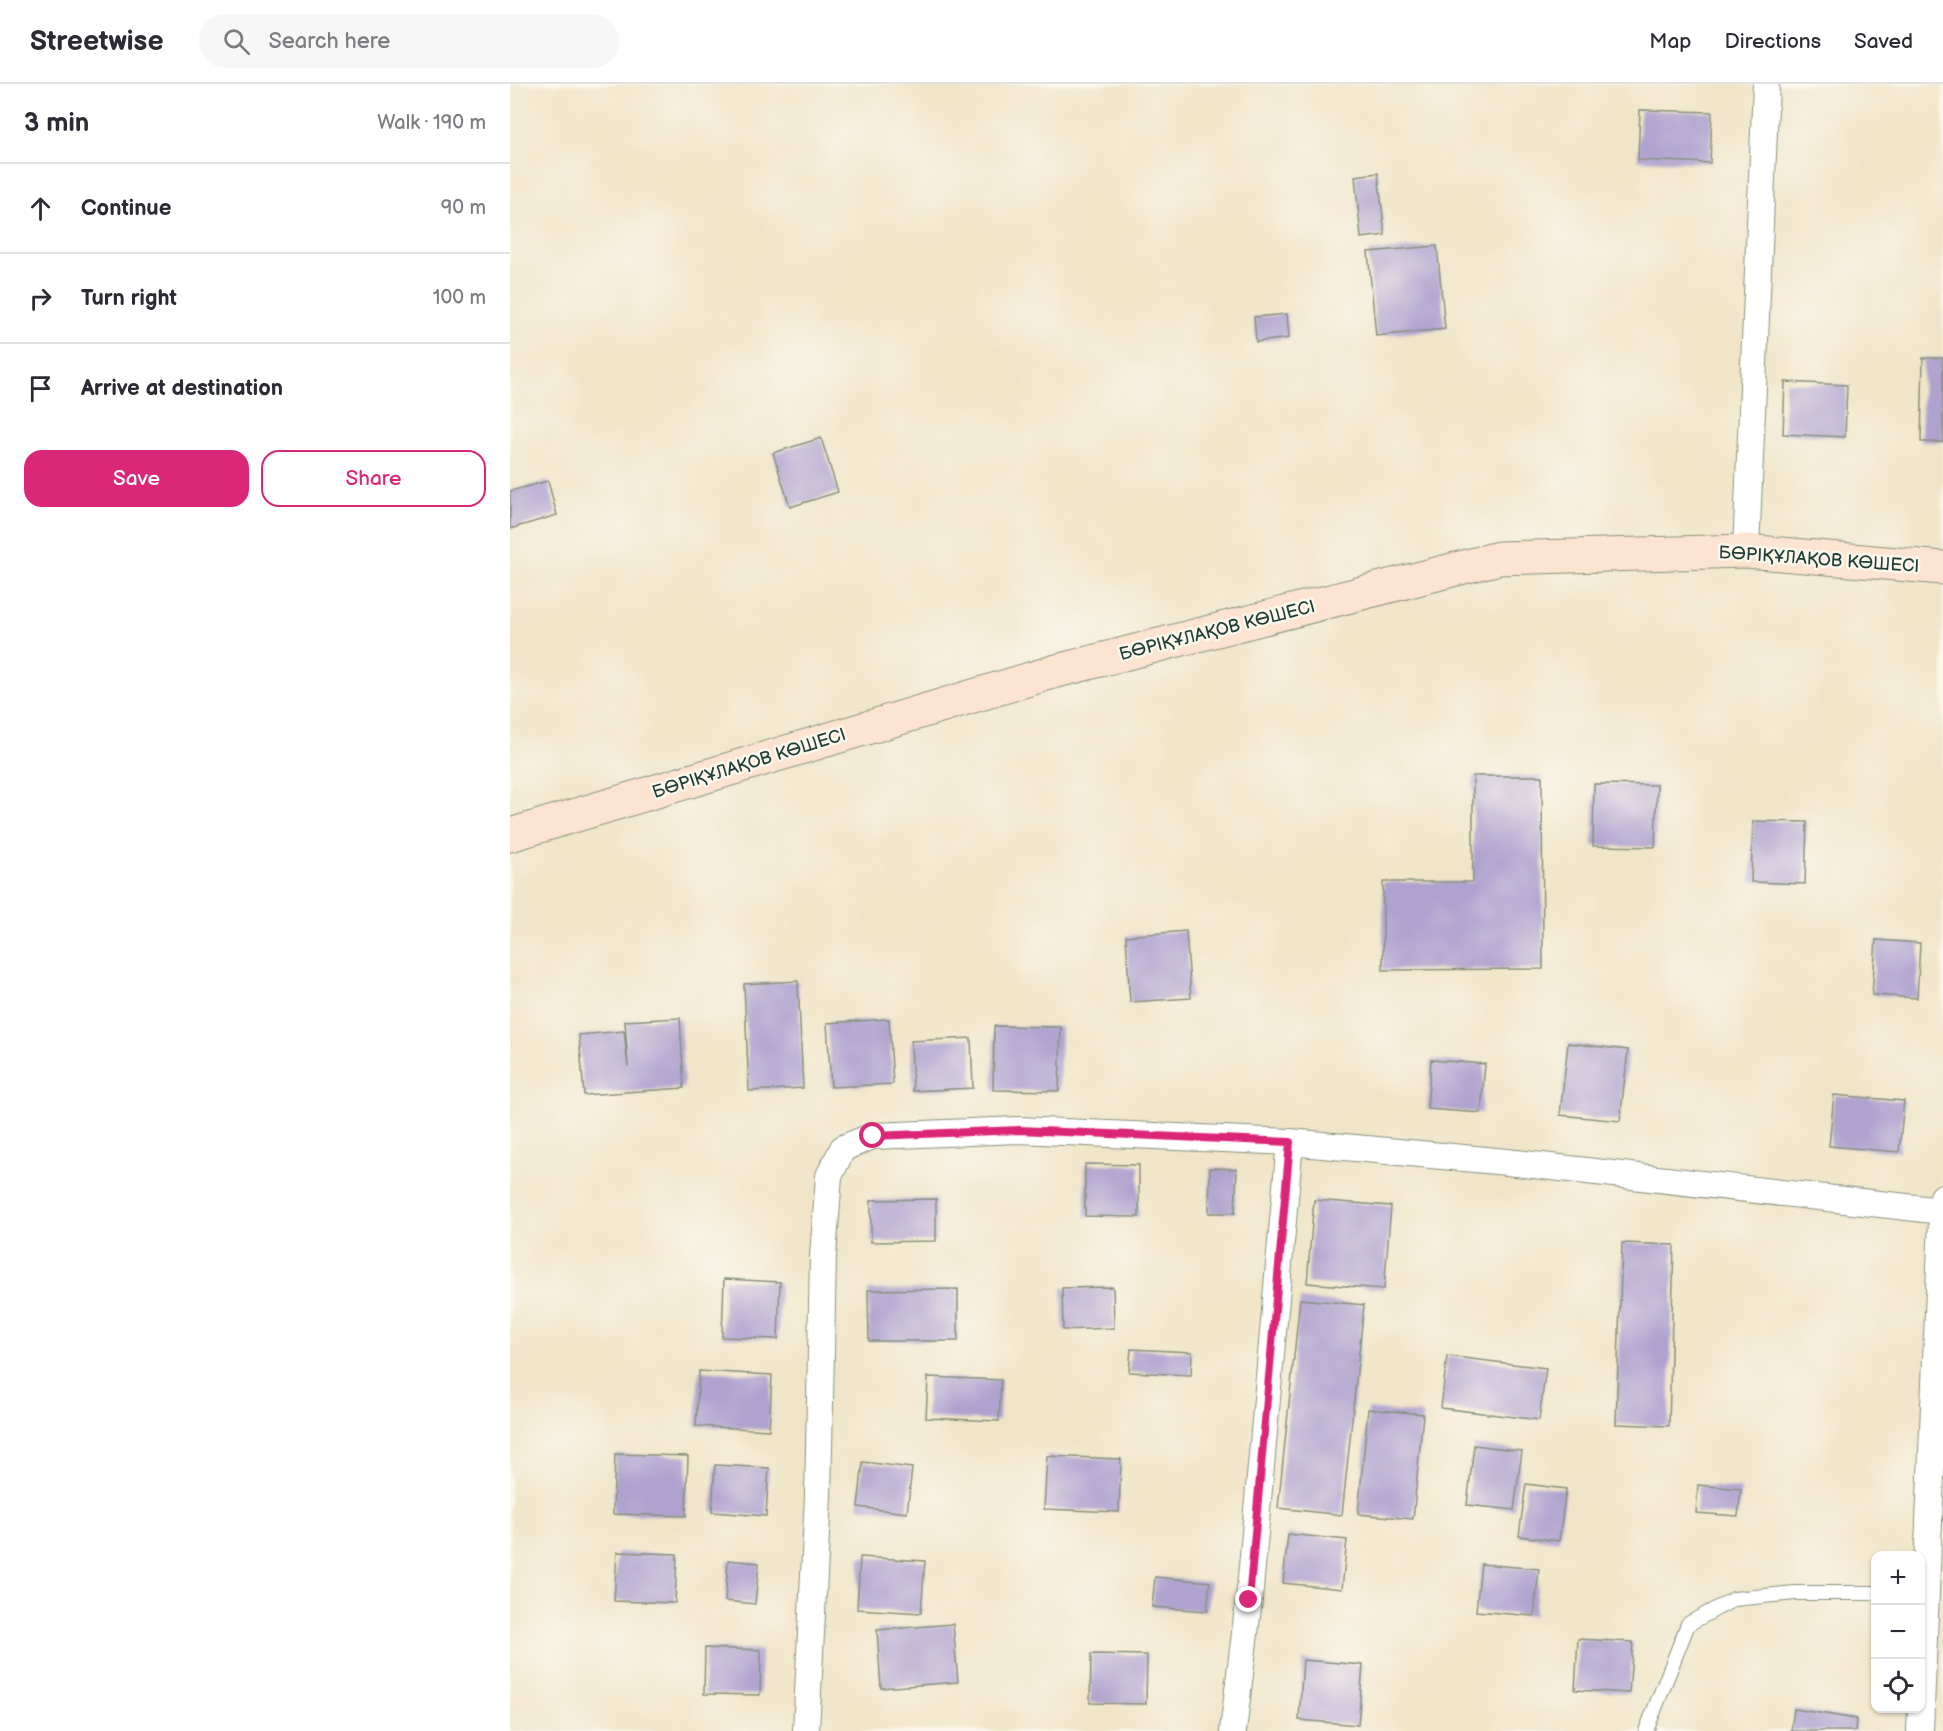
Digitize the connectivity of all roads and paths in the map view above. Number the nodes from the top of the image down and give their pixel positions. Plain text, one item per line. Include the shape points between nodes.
1 (1766, 84) edge
2 (1746, 551) junction
3 (1943, 568) edge
4 (510, 835) edge
5 (1290, 1142) junction
6 (1943, 1204) edge
7 (1925, 1555) edge
8 (1871, 1593) edge
9 (1923, 1605) edge
10 (806, 1731) edge
11 (1233, 1731) edge
12 (1646, 1731) edge
13 (1920, 1731) edge

1 - 2 street
2 - 3 street, БӨРІҚҰЛАҚОВ КӨШЕСІ
2 - 4 street, БӨРІҚҰЛАҚОВ КӨШЕСІ via 1500,558 1053,672
5 - 6 street
5 - 10 street via 1019,1130 873,1136 843,1148 829,1176 823,1256 818,1496
5 - 11 street via 1249,1600
6 - 7 street
8 - 12 lane via 1795,1593 1734,1599 1688,1624
9 - 13 street

